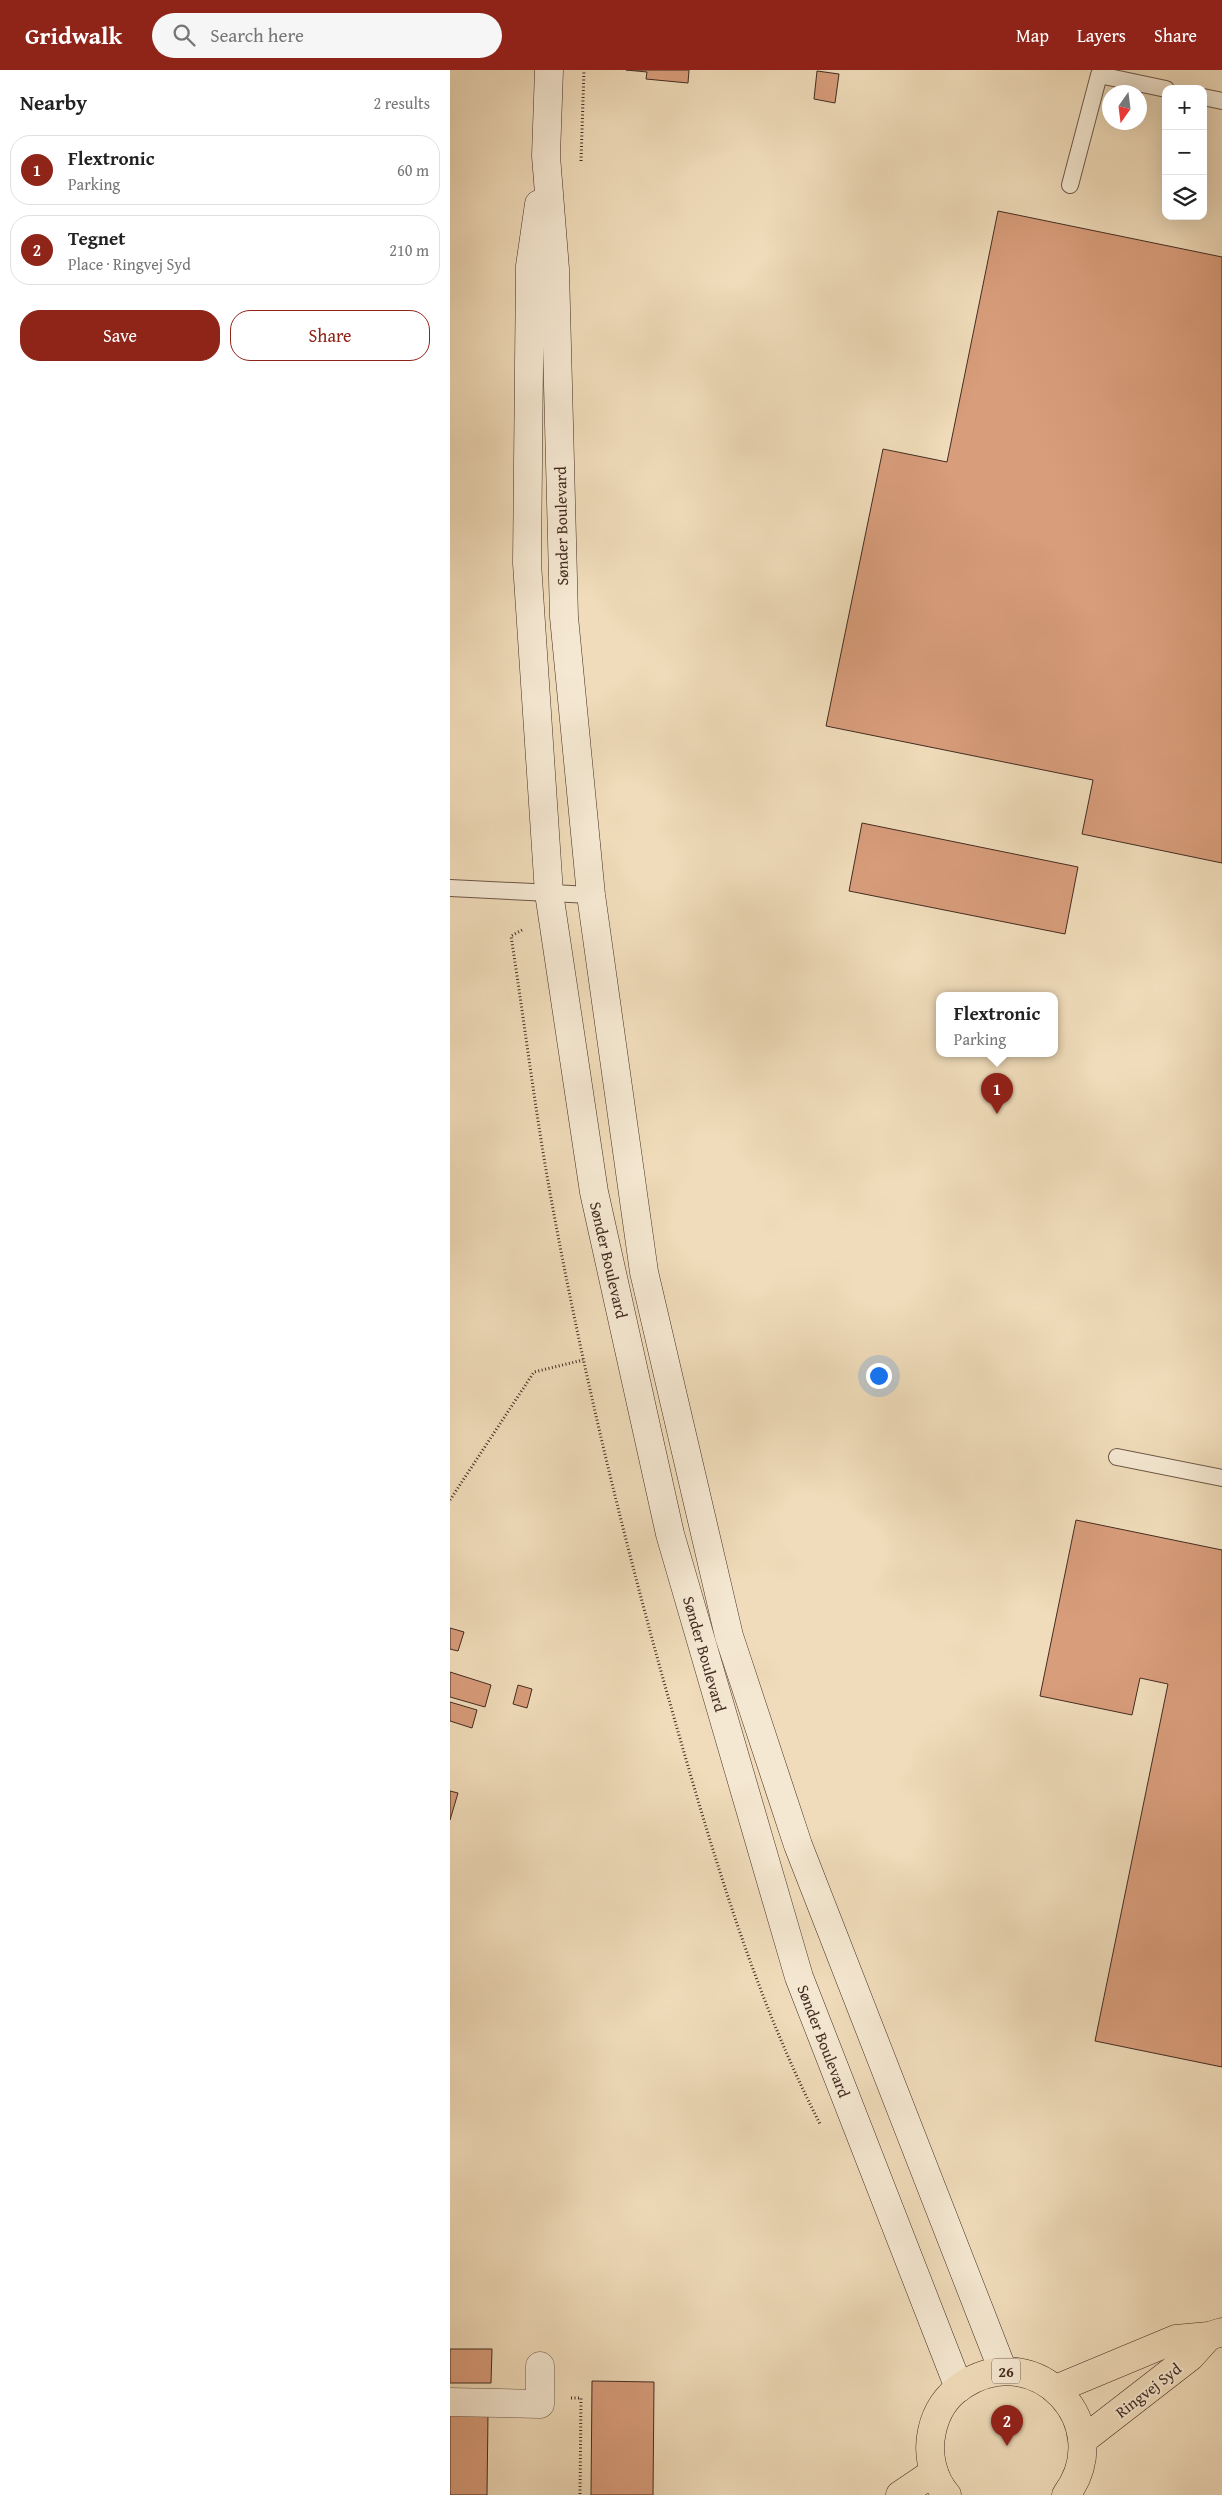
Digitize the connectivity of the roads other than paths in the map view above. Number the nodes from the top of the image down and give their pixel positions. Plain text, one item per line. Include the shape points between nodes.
1 (549, 70) edge
2 (1162, 88) edge
3 (1207, 98) edge
4 (1222, 101) edge
5 (546, 156) junction
6 (1070, 185) dead end
7 (450, 888) edge
8 (549, 893) junction
9 (591, 895) junction
10 (1117, 1457) dead end
11 (1222, 1478) edge
12 (1216, 2334) edge
13 (540, 2366) dead end
14 (1003, 2371) junction
15 (959, 2388) junction
16 (1056, 2389) junction
17 (450, 2402) edge
18 (1083, 2440) junction
19 (934, 2472) junction
20 (900, 2495) edge
21 (948, 2495) edge
22 (1066, 2495) edge

1 - 5 main road, Sønder Boulevard
2 - 6 lane via 1099,75
3 - 4 lane
5 - 8 main road, Sønder Boulevard via 530,266 527,563
5 - 9 main road, Sønder Boulevard via 554,269 564,617
7 - 8 lane
8 - 9 lane
8 - 15 main road, Sønder Boulevard via 594,1192 670,1534 799,1977
9 - 14 main road, Sønder Boulevard via 644,1272 729,1636 798,1845
10 - 11 lane
12 - 16 main road, Ringvej Syd via 1176,2339
12 - 18 main road, Ringvej Syd
13 - 17 main road via 540,2404
14 - 15 main road, 26 via 972,2379
14 - 16 main road, 26 via 1022,2372
15 - 19 main road, 26 via 939,2411 933,2426 930,2441
16 - 18 main road, 26 via 1078,2421
18 - 22 main road, 26 via 1079,2469
19 - 20 main road
19 - 21 main road, 26

